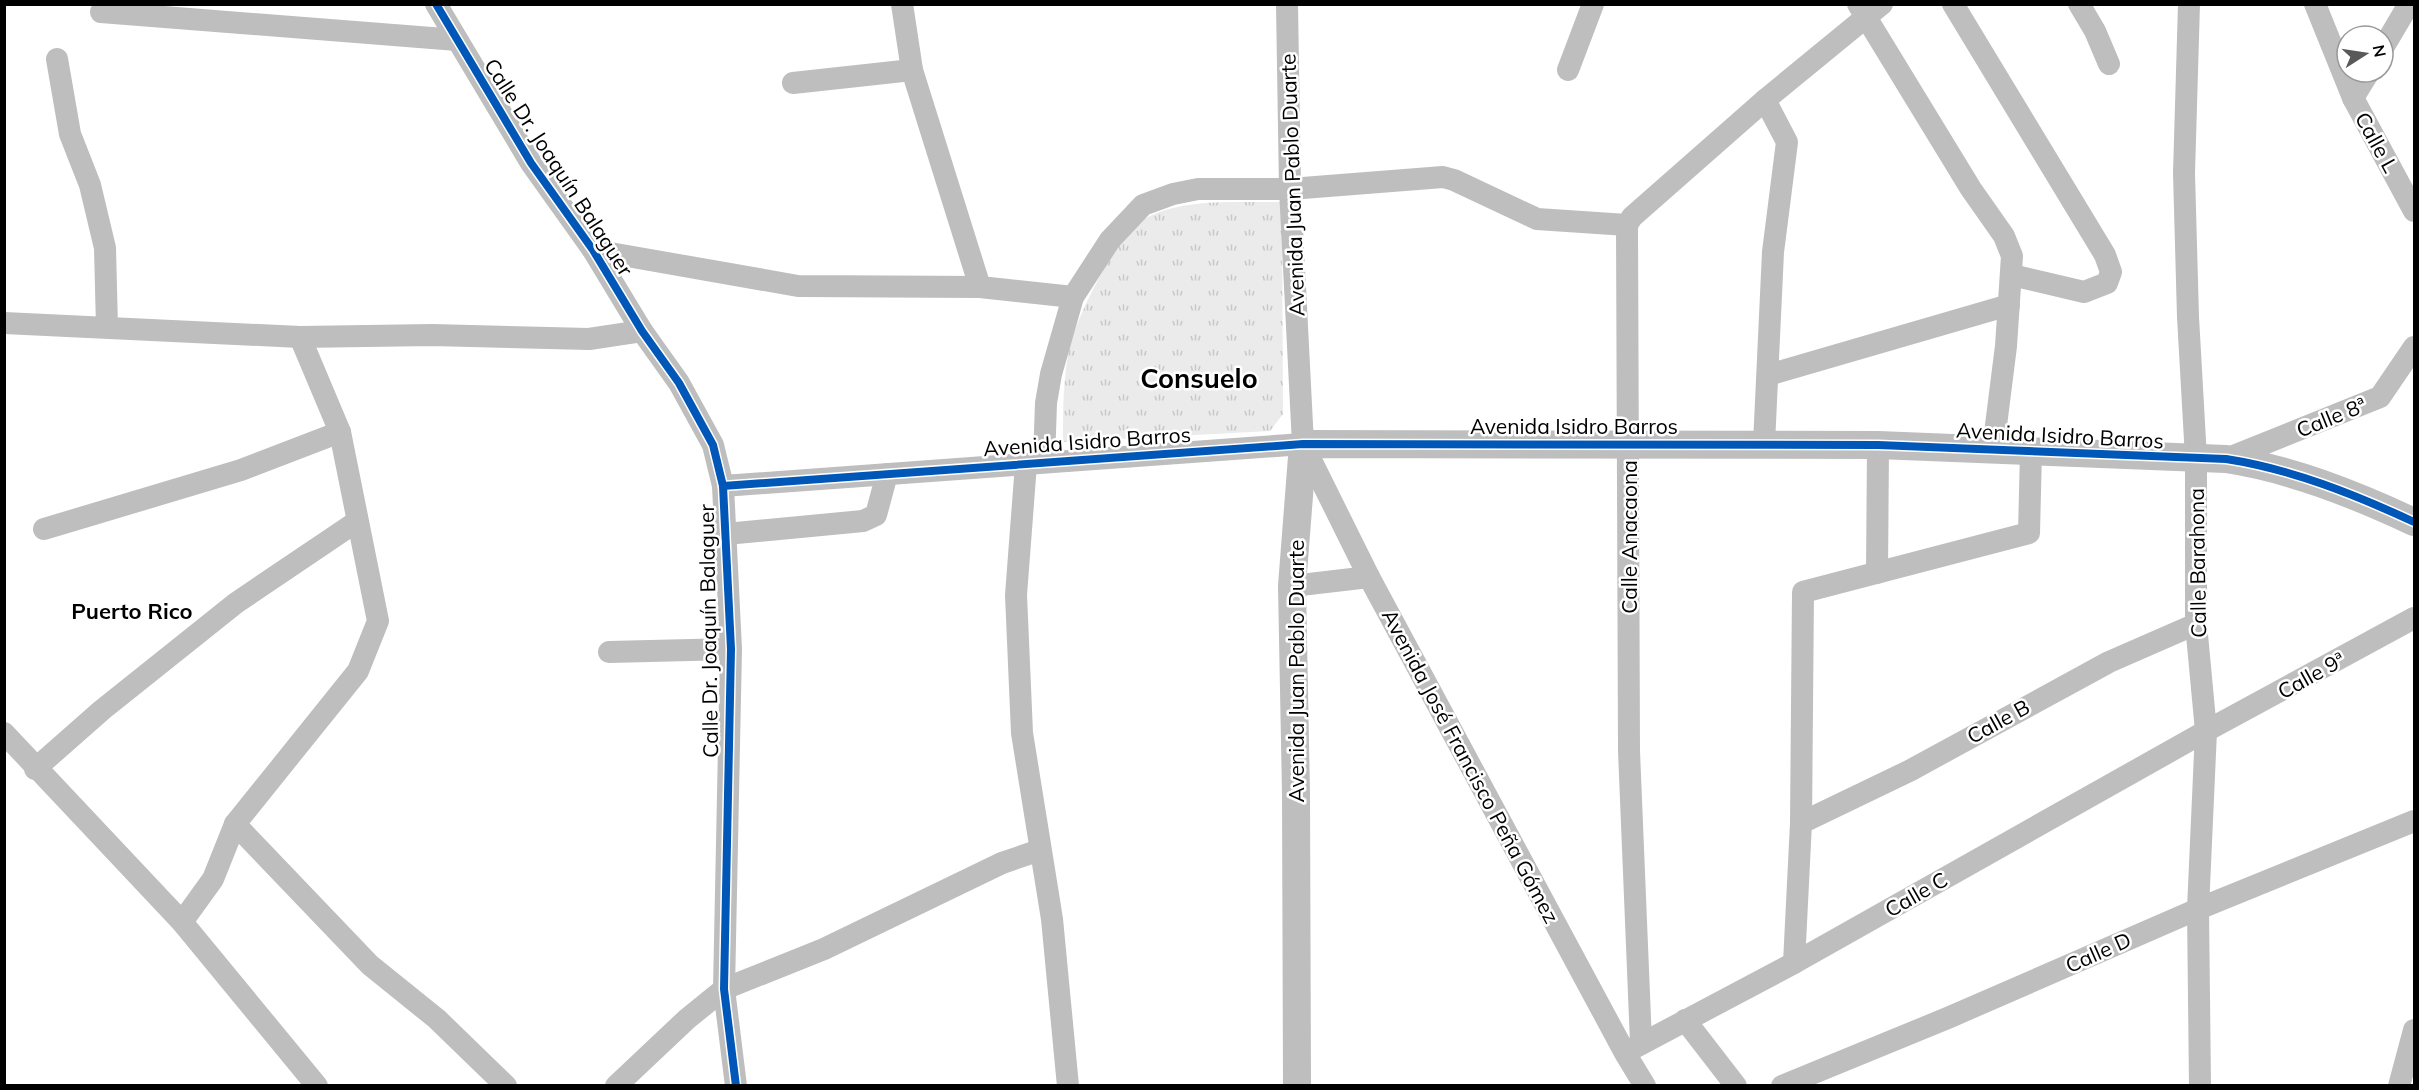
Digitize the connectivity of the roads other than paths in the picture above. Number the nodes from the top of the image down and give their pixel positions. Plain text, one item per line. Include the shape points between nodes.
1 (436, 4) edge
2 (902, 4) edge
3 (1287, 4) edge
4 (1593, 4) edge
5 (1953, 4) edge
6 (2079, 4) edge
7 (2189, 4) edge
8 (2315, 4) edge
9 (2409, 4) edge
10 (1868, 8) edge
11 (101, 12) dead end
12 (2395, 28) edge
13 (457, 40) junction
14 (57, 59) dead end
15 (2109, 64) dead end
16 (912, 70) junction
17 (1568, 70) dead end
18 (793, 83) dead end
19 (2361, 84) edge
20 (2353, 98) junction
21 (1765, 100) junction
22 (1290, 189) junction
23 (2415, 211) edge
24 (1627, 225) junction
25 (593, 250) junction
26 (2012, 275) junction
27 (980, 287) junction
28 (1073, 297) junction
29 (2009, 305) junction
30 (4, 323) edge
31 (107, 327) junction
32 (642, 331) junction
33 (300, 337) junction
34 (2415, 347) edge
35 (1768, 375) junction
36 (339, 432) junction
37 (1303, 444) junction
38 (1629, 444) junction
39 (1764, 444) junction
40 (1878, 446) junction
41 (1993, 449) junction
42 (2031, 452) junction
43 (2196, 459) junction
44 (2226, 459) junction
45 (1035, 462) junction
46 (887, 474) junction
47 (723, 486) junction
48 (356, 522) junction
49 (2415, 522) edge
50 (44, 529) dead end
51 (726, 534) junction
52 (1877, 573) junction
53 (1369, 577) junction
54 (1292, 586) junction
55 (2415, 618) edge
56 (2196, 624) junction
57 (731, 649) junction
58 (609, 652) dead end
59 (2206, 731) junction
60 (4, 733) edge
61 (35, 769) junction
62 (2415, 821) edge
63 (1801, 823) junction
64 (234, 824) junction
65 (1040, 850) junction
66 (2198, 909) junction
67 (182, 922) junction
68 (1794, 963) junction
69 (724, 989) junction
70 (1685, 1020) junction
71 (2415, 1030) edge
72 (1633, 1048) junction
73 (317, 1086) edge
74 (506, 1086) edge
75 (616, 1086) edge
76 (736, 1086) edge
77 (1068, 1086) edge
78 (1297, 1086) edge
79 (1645, 1086) edge
80 (1736, 1086) edge
81 (1782, 1086) edge
82 (2200, 1086) edge
83 (2399, 1086) edge

1 - 13 street, Calle Dr. Joaquín Balaguer
2 - 16 street
3 - 22 street, Avenida Juan Pablo Duarte
4 - 17 street
5 - 26 street via 2105,255 2111,272 2107,283 2084,292
6 - 15 street
7 - 43 street, Calle Barahona via 2184,173
8 - 20 street, Calle L
9 - 12 street
10 - 21 street
10 - 26 street via 1971,189 2004,236 2012,256
11 - 13 street
13 - 25 street, Calle Dr. Joaquín Balaguer via 531,163
14 - 31 street via 70,134 90,185 105,248
16 - 18 street
16 - 27 street
19 - 20 street
20 - 23 street, Calle L
21 - 24 street
21 - 35 street via 1787,142 1773,252
22 - 24 street via 1449,178 1537,219
22 - 28 street via 1198,189 1150,201 1136,210 1110,240
22 - 37 street, Avenida Juan Pablo Duarte
24 - 38 street, Calle Anacaona
25 - 27 street via 798,286
25 - 32 street, Calle Dr. Joaquín Balaguer
26 - 29 street
27 - 28 street
28 - 45 street via 1051,374
29 - 35 street
29 - 41 street
30 - 31 street
31 - 33 street
32 - 33 street via 589,339
32 - 47 street, Calle Dr. Joaquín Balaguer via 679,383 713,445
33 - 36 street
34 - 44 street, Calle 8ª via 2380,397
35 - 39 street
36 - 48 street
36 - 50 street via 241,470
37 - 38 street, Avenida Isidro Barros
37 - 45 street, Avenida Isidro Barros
37 - 53 street, Avenida José Francisco Peña Gómez
37 - 54 street, Avenida Juan Pablo Duarte
38 - 39 street, Avenida Isidro Barros
38 - 72 street, Calle Anacaona
39 - 40 street, Avenida Isidro Barros
40 - 41 street, Avenida Isidro Barros
40 - 52 street
41 - 42 street, Avenida Isidro Barros
42 - 43 street, Avenida Isidro Barros
42 - 52 street via 2029,533
43 - 44 street, Avenida Isidro Barros
43 - 56 street, Calle Barahona
44 - 49 street, Avenida Isidro Barros via 2267,465 2368,500
45 - 46 street, Avenida Isidro Barros
45 - 65 street via 1017,568 1017,616 1022,732
46 - 47 street, Avenida Isidro Barros
46 - 51 street via 876,515 863,521
47 - 51 street, Calle Dr. Joaquín Balaguer
48 - 61 street via 236,603
48 - 64 street via 378,621 358,671
51 - 57 street, Calle Dr. Joaquín Balaguer
52 - 63 street via 1803,592
53 - 54 street
53 - 72 street, Avenida José Francisco Peña Gómez
54 - 78 street, Avenida Juan Pablo Duarte
55 - 59 street, Calle 9ª
56 - 59 street, Calle Barahona
56 - 63 street, Calle B via 2109,662 1911,770
57 - 58 street
57 - 69 street, Calle Dr. Joaquín Balaguer
59 - 66 street, Calle Barahona
59 - 68 street, Calle C
60 - 61 street
61 - 67 street
62 - 66 street, Calle D
63 - 68 street
64 - 67 street via 213,879
64 - 74 street via 370,965 437,1019
65 - 69 street via 993,867 824,949
65 - 77 street via 1052,919
66 - 81 street, Calle D
66 - 82 street, Calle Barahona
67 - 73 street
68 - 70 street, Calle C
69 - 75 street
69 - 76 street, Calle Dr. Joaquín Balaguer
70 - 72 street, Calle C
70 - 80 street
71 - 83 street
72 - 79 street, Avenida José Francisco Peña Gómez

